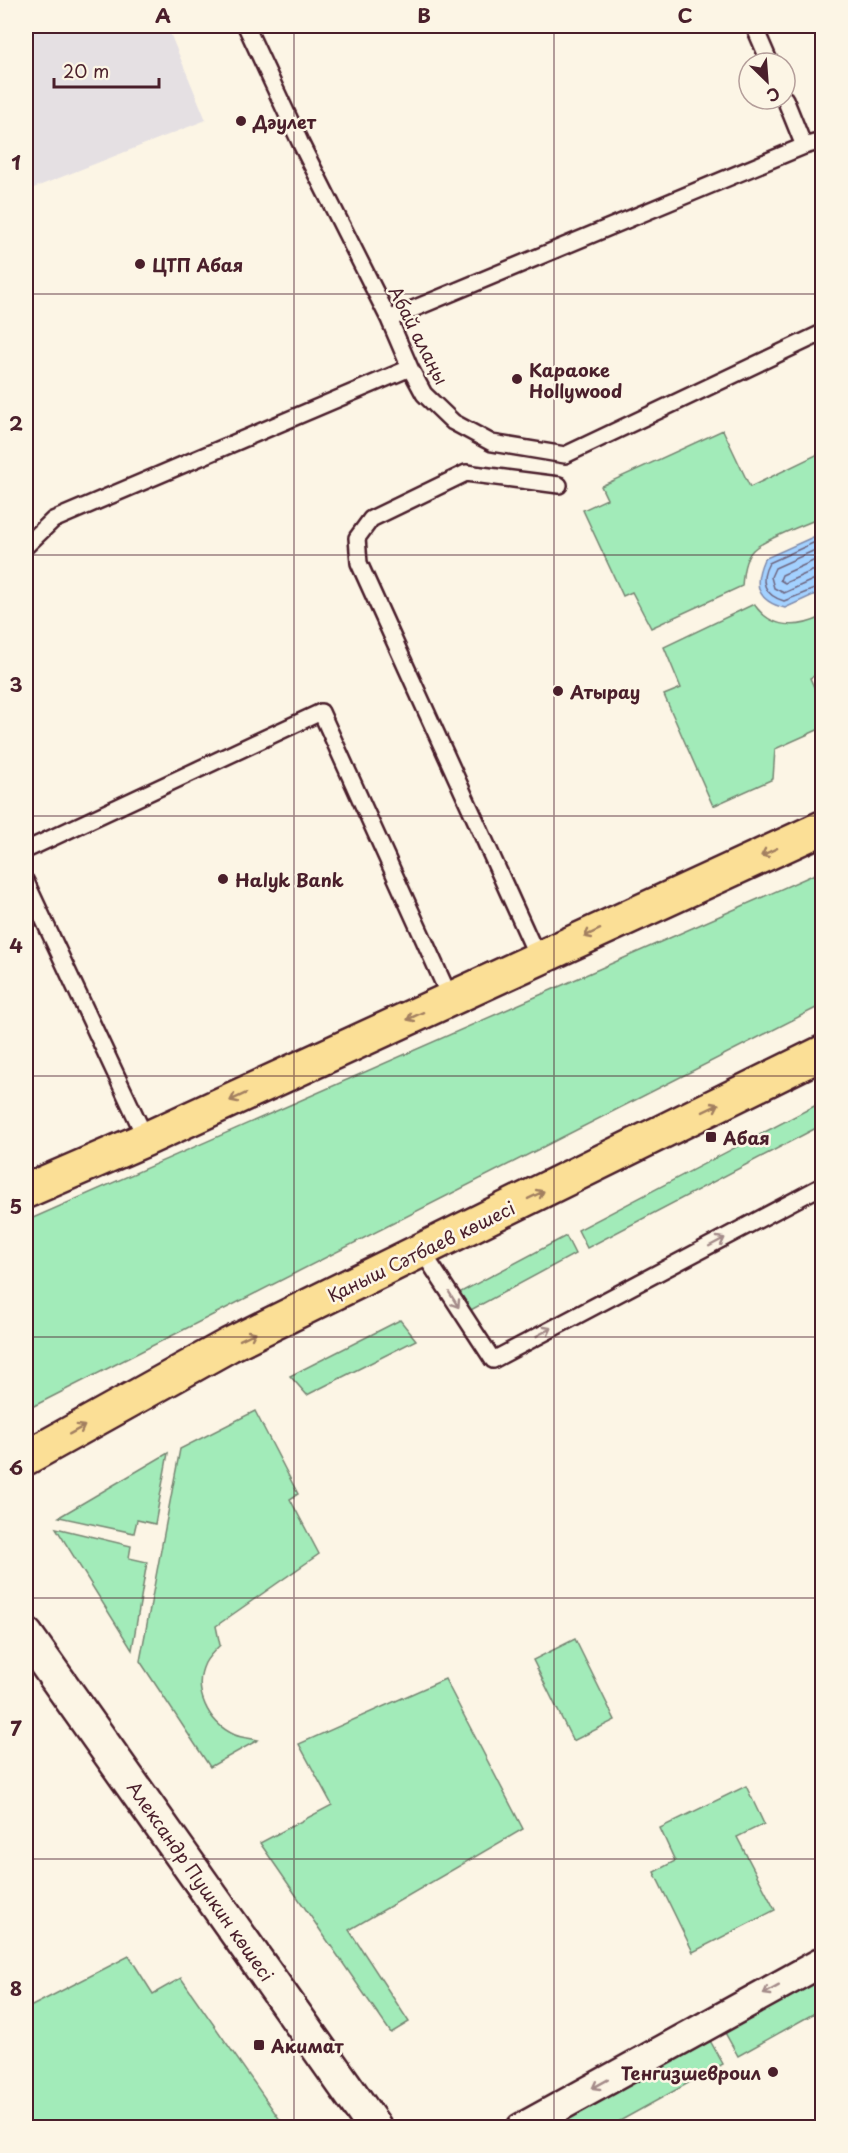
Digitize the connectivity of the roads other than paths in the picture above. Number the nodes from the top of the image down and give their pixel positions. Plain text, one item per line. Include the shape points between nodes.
1 (246, 26) edge
2 (754, 26) edge
3 (765, 51) edge
4 (789, 111) edge
5 (822, 141) edge
6 (804, 146) junction
7 (389, 319) junction
8 (822, 333) edge
9 (410, 369) junction
10 (559, 485) dead end
11 (26, 546) edge
12 (822, 828) edge
13 (26, 850) edge
14 (26, 882) edge
15 (538, 958) junction
16 (451, 1000) junction
17 (822, 1053) edge
18 (146, 1140) junction
19 (822, 1186) edge
20 (26, 1191) edge
21 (422, 1251) junction
22 (26, 1458) edge
23 (26, 1635) edge
24 (822, 1962) edge
25 (375, 2127) edge
26 (521, 2127) edge

1 - 7 lane, Абай алаңы
2 - 3 lane
4 - 6 lane
5 - 6 lane
6 - 7 lane
7 - 9 lane, Абай алаңы
8 - 9 lane, Абай алаңы via 565,455 492,443 453,422 424,394
9 - 11 lane via 52,520
10 - 15 lane via 466,473 371,519 357,538 359,563
12 -> 15 main road
13 - 16 lane via 321,712
14 - 18 lane
15 - 16 main road
16 -> 18 main road
21 -> 17 main road, Қаныш Сәтбаев көшесі
18 - 20 main road
21 -> 19 lane via 493,1360
22 -> 21 main road, Қаныш Сәтбаев көшесі via 229,1345
23 - 25 street, Александр Пушкин көшесі
24 -> 26 street

